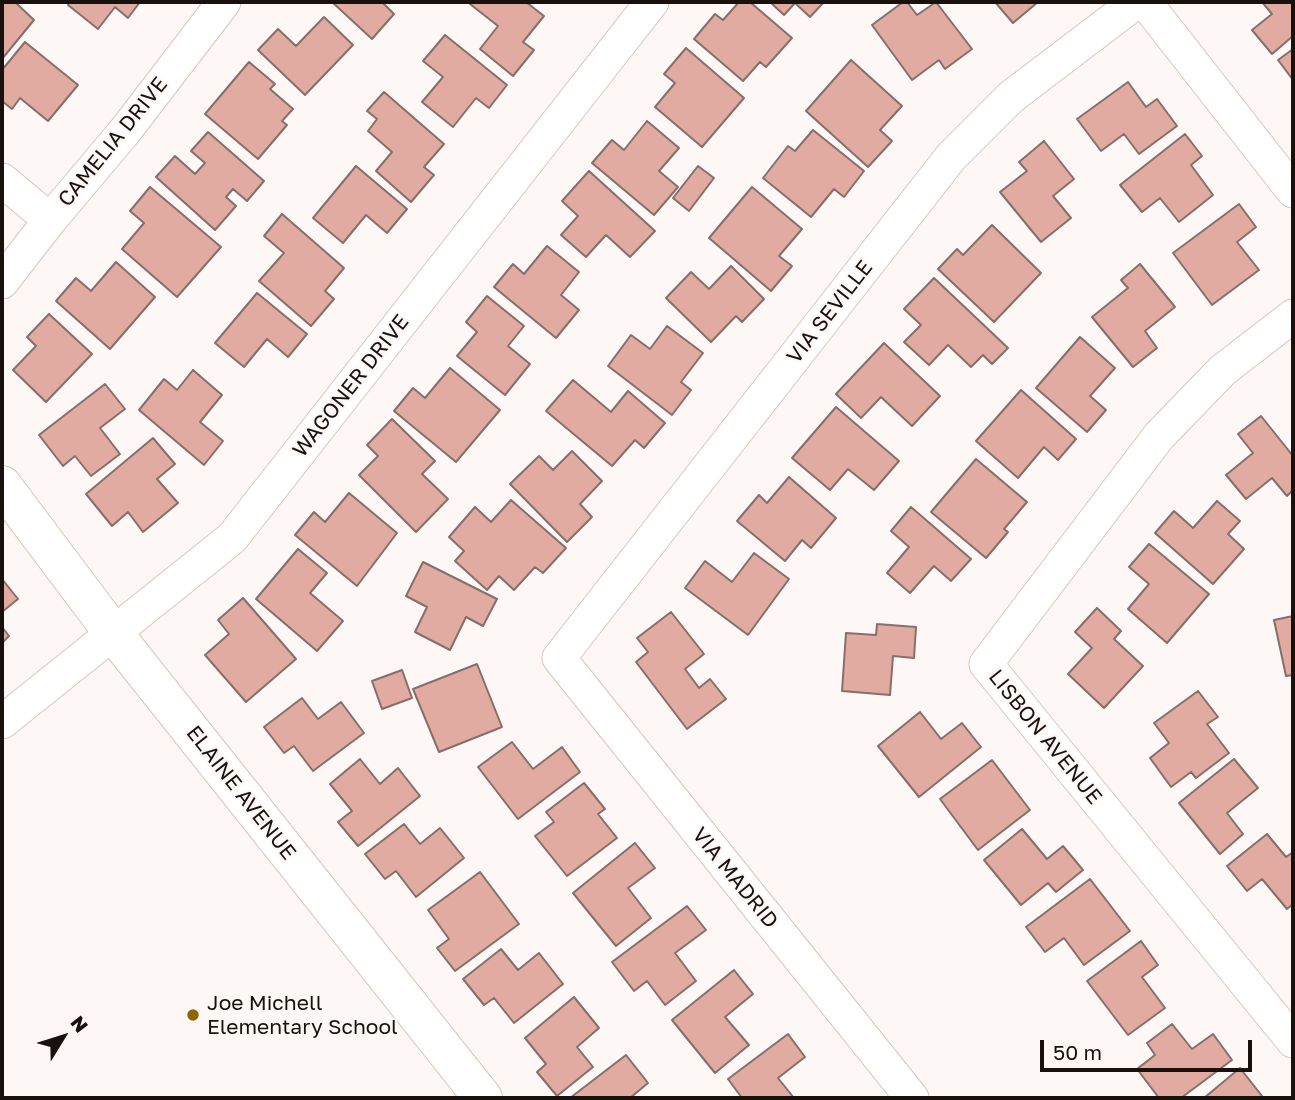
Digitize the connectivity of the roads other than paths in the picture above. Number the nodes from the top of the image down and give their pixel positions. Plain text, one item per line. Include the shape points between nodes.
1 (224, 2) edge
2 (652, 2) edge
3 (1136, 2) edge
4 (1145, 2) edge
5 (2, 180) edge
6 (1293, 191) edge
7 (50, 220) junction
8 (2, 282) edge
9 (1293, 316) edge
10 (2, 485) edge
11 (114, 634) junction
12 (559, 658) joint
13 (2, 722) edge
14 (1293, 1041) edge
15 (483, 1098) edge
16 (912, 1098) edge

1 - 7 street, CAMELIA DRIVE
2 - 11 street, WAGONER DRIVE via 232,538
3 - 12 street, VIA SEVILLE via 1011,97 951,157
4 - 6 street
5 - 7 street
7 - 8 street, CAMELIA DRIVE
9 - 14 street, LISBON AVENUE via 1223,370 1159,436 986,664
10 - 11 street, ELAINE AVENUE
11 - 13 street, WAGONER DRIVE
11 - 15 street, ELAINE AVENUE
12 - 16 street, VIA MADRID

